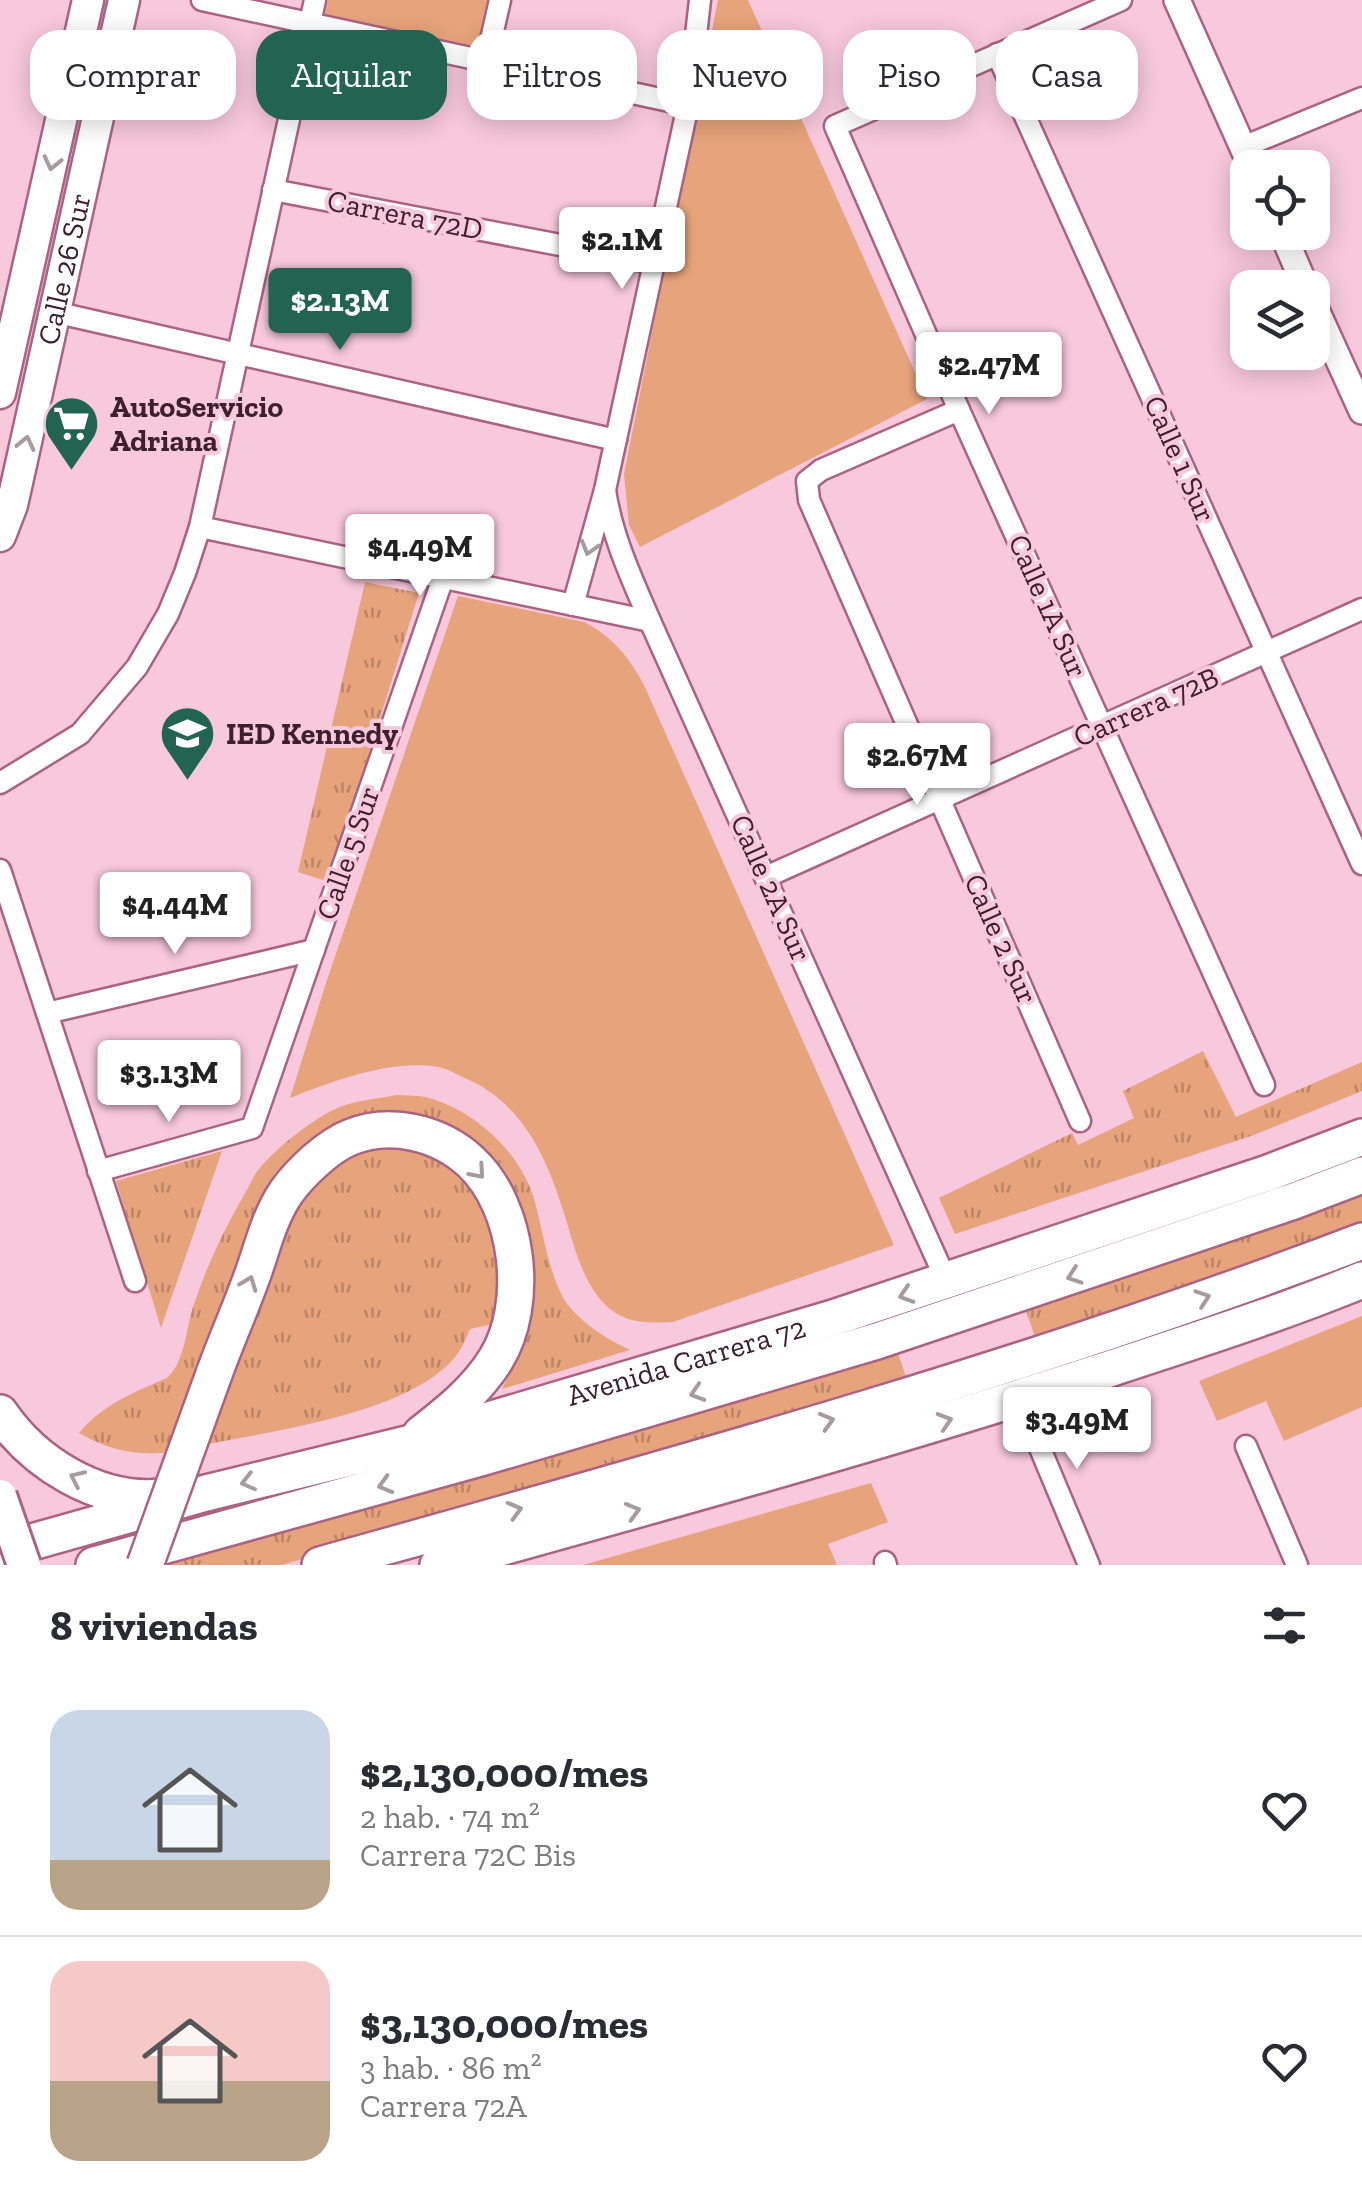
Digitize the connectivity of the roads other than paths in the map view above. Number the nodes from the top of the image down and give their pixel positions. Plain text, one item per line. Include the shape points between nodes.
1 (88, 0) edge
2 (124, 0) edge
3 (202, 0) edge
4 (315, 0) edge
5 (500, 0) edge
6 (700, 0) edge
7 (1121, 0) edge
8 (1176, 0) edge
9 (310, 24) junction
10 (493, 30) edge
11 (697, 30) edge
12 (1052, 30) edge
13 (996, 54) edge
14 (467, 58) edge
15 (1362, 98) edge
16 (685, 120) edge
17 (1027, 120) edge
18 (1245, 150) edge
19 (1262, 150) edge
20 (273, 190) junction
21 (654, 263) junction
22 (54, 312) junction
23 (1330, 341) edge
24 (237, 356) junction
25 (0, 393) edge
26 (959, 410) junction
27 (1362, 411) edge
28 (616, 440) junction
29 (605, 490) junction
30 (6, 503) edge
31 (200, 526) junction
32 (0, 536) edge
33 (444, 578) junction
34 (573, 605) junction
35 (1362, 609) edge
36 (650, 621) junction
37 (1268, 652) junction
38 (1102, 726) junction
39 (0, 783) edge
40 (940, 800) junction
41 (1362, 864) edge
42 (0, 870) edge
43 (766, 876) junction
44 (314, 950) junction
45 (46, 1012) junction
46 (1264, 1085) dead end
47 (1080, 1121) dead end
48 (1362, 1137) edge
49 (1362, 1164) edge
50 (98, 1171) junction
51 (1268, 1174) junction
52 (1362, 1175) edge
53 (1362, 1241) edge
54 (1362, 1280) edge
55 (135, 1282) dead end
56 (947, 1282) junction
57 (833, 1318) junction
58 (750, 1378) junction
59 (1019, 1398) junction
60 (0, 1413) edge
61 (411, 1443) junction
62 (1246, 1446) dead end
63 (206, 1492) junction
64 (0, 1496) edge
65 (0, 1551) edge
66 (24, 1565) edge
67 (94, 1565) edge
68 (144, 1565) edge
69 (320, 1565) edge
70 (438, 1565) edge
71 (1089, 1565) edge
72 (1297, 1565) edge

1 -> 25 main road, Calle 26 Sur
2 - 22 main road, Calle 26 Sur
3 - 9 street
4 - 9 street
5 - 10 street
6 - 11 street, Calle 2A Sur
7 - 12 street
8 - 18 street
9 - 14 street
9 - 20 street
13 - 26 street, Calle 1A Sur via 835,126
15 - 19 street
16 - 21 street, Calle 2A Sur
17 - 37 street, Calle 1 Sur
20 - 21 street, Carrera 72D
20 - 24 street
21 - 28 street, Calle 2A Sur
22 - 24 street
30 -> 22 main road, Calle 26 Sur
23 - 27 street
24 - 28 street
24 - 31 street
26 - 38 street, Calle 1A Sur
26 - 40 street, Calle 2 Sur via 807,481 809,500
28 - 29 street, Calle 2A Sur
29 -> 34 street, Calle 2A Sur
29 - 36 street, Calle 2A Sur
30 - 32 main road, Calle 26 Sur
31 - 33 street
31 - 39 street via 168,614 137,667 80,734
33 - 34 street
33 - 44 street, Calle 5 Sur
34 - 36 street
35 - 37 street, Carrera 72B
36 - 43 street, Calle 2A Sur
37 - 38 street, Carrera 72B
37 - 41 street, Calle 1 Sur
38 - 40 street, Carrera 72B
38 - 46 street, Calle 1A Sur
40 - 43 street, Carrera 72B
40 - 47 street, Calle 2 Sur
42 - 45 street
43 - 56 street, Calle 2A Sur
44 - 45 street
44 - 50 street, Calle 5 Sur via 252,1128
45 - 50 street
48 - 51 highway, Avenida Carrera 72
49 - 51 highway
50 - 55 street
51 - 56 highway, Avenida Carrera 72
52 -> 58 highway, Avenida Carrera 72 via 966,1312
69 -> 53 highway via 932,1390
54 - 59 highway
56 -> 57 highway, Avenida Carrera 72
57 - 58 highway
57 - 61 highway, Avenida Carrera 72
58 -> 67 highway, Avenida Carrera 72
70 -> 59 highway
59 - 71 street
63 -> 60 highway via 151,1498 88,1484 32,1450
61 -> 63 highway, Avenida Carrera 72
68 -> 61 highway, bridge via 276,1209 319,1158 351,1138 382,1131 415,1131 471,1162 490,1186 514,1249 515,1306 497,1358 475,1388
62 - 72 street
63 - 65 highway, Avenida Carrera 72
64 - 66 main road, bridge

